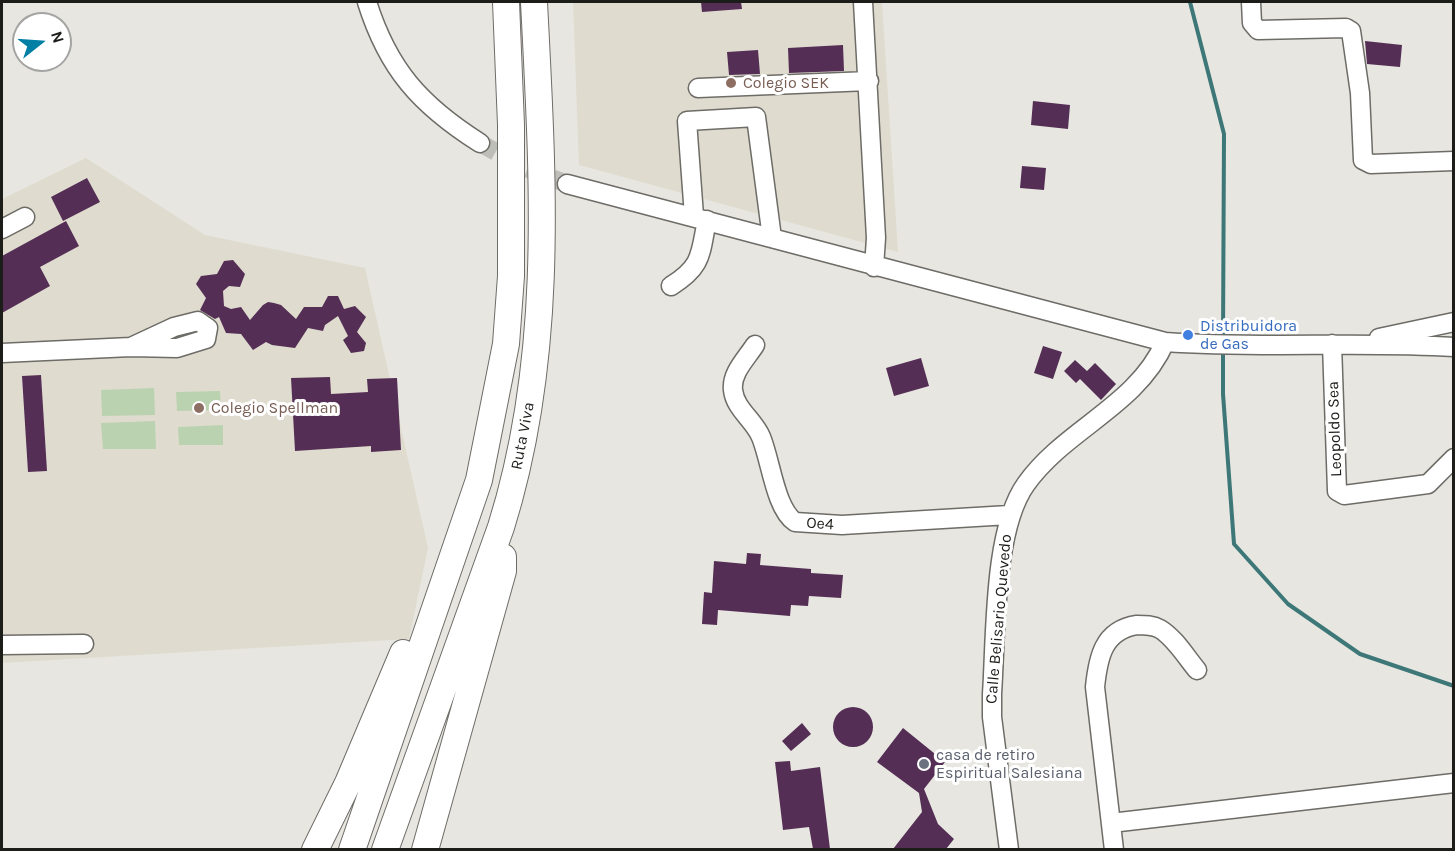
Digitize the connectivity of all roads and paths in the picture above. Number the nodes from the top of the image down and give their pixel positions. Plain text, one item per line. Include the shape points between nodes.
1 (367, 2) edge
2 (506, 2) edge
3 (534, 2) edge
4 (863, 2) edge
5 (1251, 2) edge
6 (869, 81) junction
7 (698, 88) dead end
8 (480, 143) tunnel mouth
9 (1454, 161) edge
10 (567, 184) tunnel mouth
11 (25, 217) dead end
12 (700, 218) junction
13 (2, 229) edge
14 (772, 238) junction
15 (874, 267) junction
16 (671, 286) dead end
17 (1454, 322) edge
18 (1165, 342) junction
19 (1357, 343) junction
20 (1332, 344) junction
21 (755, 345) dead end
22 (131, 347) dead end
23 (1454, 347) edge
24 (2, 353) edge
25 (492, 410) junction
26 (1454, 458) edge
27 (1009, 515) junction
28 (501, 527) junction
29 (84, 644) dead end
30 (2, 645) edge
31 (1197, 670) dead end
32 (1454, 783) edge
33 (1111, 823) junction
34 (316, 845) edge
35 (352, 849) edge
36 (385, 849) edge
37 (425, 849) edge
38 (1009, 849) edge
39 (1114, 849) edge

1 - 8 street via 391,61 411,88 436,113
2 - 25 highway via 511,276 506,344
3 - 28 highway, Ruta Viva via 541,139 538,347 526,426
4 - 6 street
5 - 9 street via 1252,23 1258,30 1351,31 1360,93 1363,160 1371,164
6 - 7 street
6 - 15 street
10 - 12 street
11 - 13 street
12 - 14 street
12 - 14 street via 687,121 756,117
12 - 16 street via 697,265
14 - 15 street
15 - 18 street
17 - 19 street
18 - 20 street via 1256,347
18 - 27 street, Calle Belisario Quevedo via 1132,390 1045,462 1025,485
19 - 20 street
19 - 23 street
20 - 26 street, Leopoldo Sea via 1337,491 1344,495 1428,484
21 - 27 street, Oe4 via 733,378 733,392 738,406 751,418 760,435 783,510 795,522 842,525
22 - 24 street
25 - 34 highway via 427,598 348,783
25 - 35 highway via 470,510
27 - 38 street, Calle Belisario Quevedo via 1003,541 992,694
28 - 36 highway, Ruta Viva
28 - 37 highway via 502,571
29 - 30 street
31 - 33 street via 1158,628 1132,626 1116,632 1104,644 1095,687
32 - 33 street
33 - 39 street

